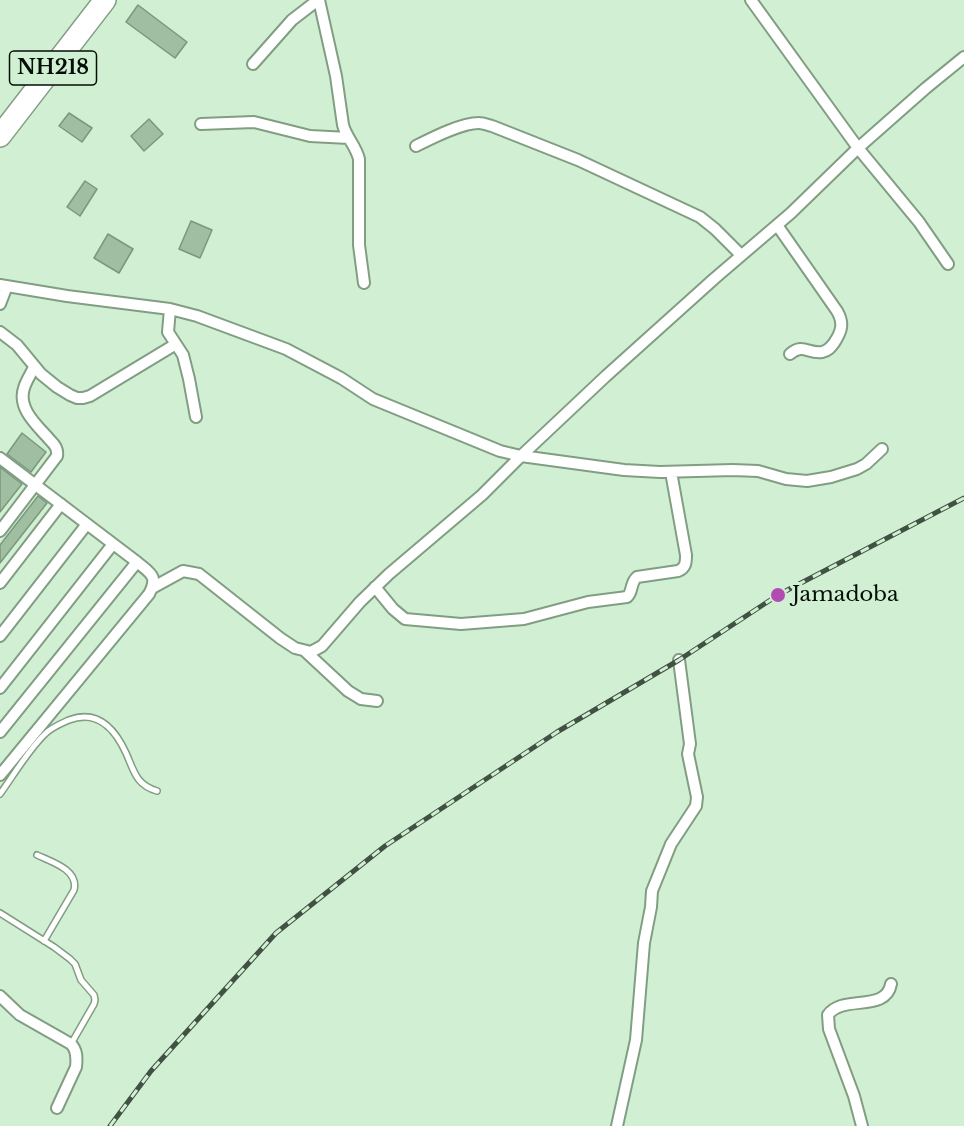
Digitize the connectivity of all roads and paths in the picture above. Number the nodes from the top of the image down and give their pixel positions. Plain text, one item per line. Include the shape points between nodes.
1 (105, 0) edge
2 (318, 0) edge
3 (751, 0) edge
4 (964, 57) edge
5 (253, 64) dead end
6 (201, 124) dead end
7 (0, 136) edge
8 (349, 138) junction
9 (416, 146) dead end
10 (858, 148) junction
11 (777, 225) junction
12 (741, 255) junction
13 (948, 264) dead end
14 (364, 283) dead end
15 (4, 286) edge
16 (0, 304) edge
17 (170, 309) junction
18 (0, 332) edge
19 (176, 344) junction
20 (789, 354) dead end
21 (34, 367) junction
22 (196, 417) dead end
23 (882, 449) dead end
24 (521, 456) junction
25 (0, 458) edge
26 (672, 472) junction
27 (36, 485) junction
28 (61, 504) junction
29 (87, 524) junction
30 (0, 531) edge
31 (113, 544) junction
32 (137, 562) junction
33 (0, 583) edge
34 (375, 587) junction
35 (152, 588) junction
36 (0, 636) edge
37 (305, 651) junction
38 (679, 660) dead end
39 (0, 688) edge
40 (377, 701) dead end
41 (0, 732) edge
42 (1, 771) edge
43 (157, 790) dead end
44 (0, 794) edge
45 (37, 855) dead end
46 (0, 913) edge
47 (44, 941) junction
48 (891, 984) dead end
49 (2, 1002) edge
50 (71, 1044) junction
51 (57, 1107) dead end
52 (617, 1126) edge
53 (862, 1126) edge

1 - 7 highway, NH218
2 - 5 street via 292,20
2 - 8 street via 343,125
3 - 10 street
4 - 10 street
6 - 8 street via 254,122 310,136
8 - 14 street via 360,166 359,245
9 - 12 street via 472,124 492,126 568,155 700,216
10 - 11 street
10 - 13 street
11 - 12 street
11 - 20 street via 837,310 842,324 839,336 825,351 800,348
12 - 24 street
15 - 16 street
15 - 17 street
17 - 19 street via 168,332
17 - 24 street via 286,349 373,399
18 - 21 street via 17,345
19 - 21 street via 83,398 70,395
19 - 22 street via 186,364
21 - 27 street via 24,387 23,403 58,452
23 - 26 street via 857,469 807,481 758,471
24 - 26 street via 624,470
24 - 34 street
25 - 27 street
26 - 34 street via 685,567 637,577 627,597 588,602 524,619 461,624 405,619
27 - 28 street
27 - 30 street
28 - 29 street
28 - 33 street
29 - 31 street
29 - 36 street
31 - 32 street
31 - 39 street
32 - 35 street via 154,578
32 - 41 street
34 - 37 street via 322,646
35 - 37 street via 183,571 199,574 280,638
35 - 42 street
37 - 40 street via 348,691 361,699
38 - 52 street via 696,806 671,844 652,891 636,1040
43 - 44 lane via 140,782 110,729 98,719 84,717 46,733
45 - 47 lane via 69,872 76,885
46 - 47 lane
47 - 50 lane via 75,964 81,980 94,995 94,1004
48 - 53 street via 886,996 834,1009 828,1015 829,1029
49 - 50 street
50 - 51 street via 75,1048 76,1067

